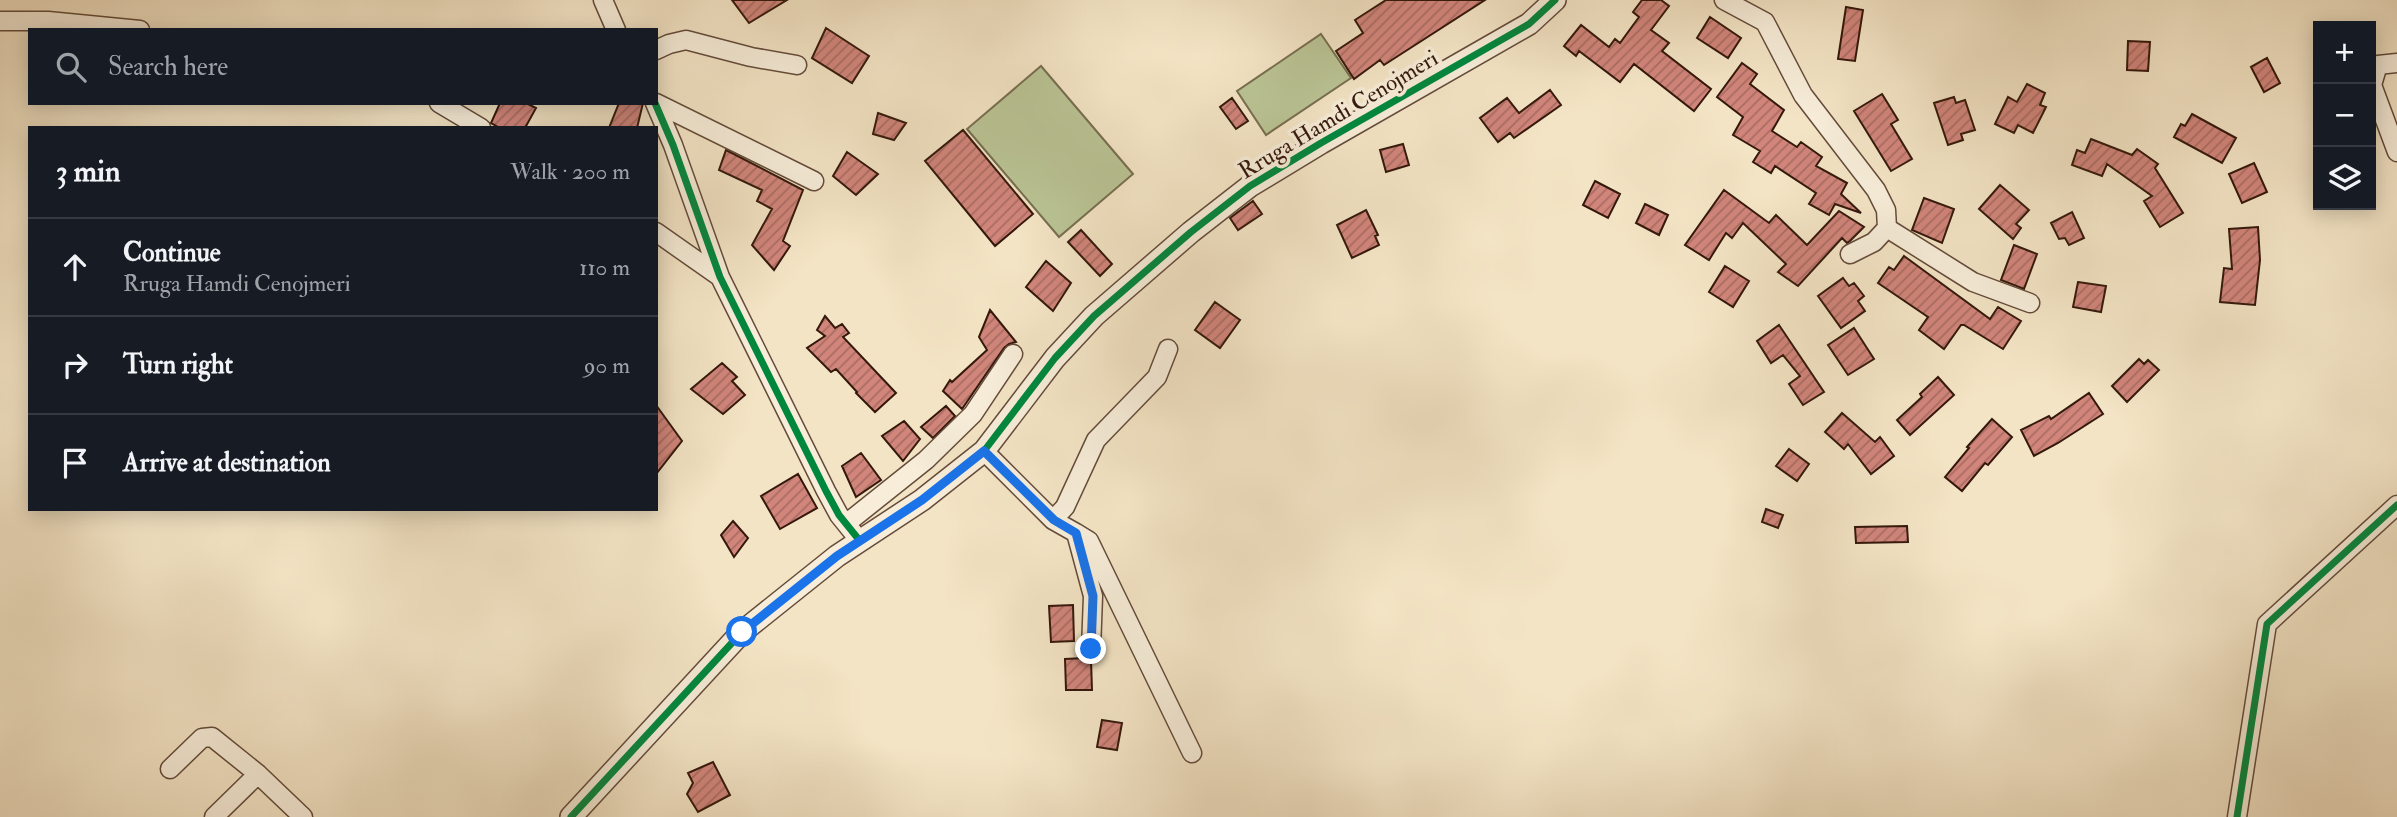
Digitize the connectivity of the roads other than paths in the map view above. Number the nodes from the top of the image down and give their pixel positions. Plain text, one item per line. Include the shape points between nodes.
1 (603, 0) edge
2 (1555, 0) edge
3 (1724, 0) edge
4 (0, 21) edge
5 (120, 28) edge
6 (615, 28) edge
7 (658, 49) edge
8 (2397, 63) edge
9 (797, 65) dead end
10 (658, 104) edge
11 (442, 105) edge
12 (656, 105) edge
13 (478, 126) edge
14 (2397, 152) edge
15 (814, 181) dead end
16 (1887, 228) junction
17 (658, 233) edge
18 (1850, 254) dead end
19 (720, 276) junction
20 (2030, 303) dead end
21 (1168, 349) dead end
22 (1013, 354) dead end
23 (984, 451) junction
24 (2397, 505) edge
25 (1054, 520) junction
26 (847, 523) junction
27 (1076, 533) junction
28 (860, 541) junction
29 (1091, 649) dead end
30 (1192, 752) dead end
31 (170, 769) dead end
32 (258, 774) junction
33 (214, 817) edge
34 (303, 817) edge
35 (571, 817) edge
36 (2237, 817) edge

1 - 6 street
2 - 23 street, Rruga Hamdi Cenojmeri via 1530,24 1261,179 1191,232 1094,316 1055,358
3 - 16 street via 1765,22 1803,95 1876,190 1886,210
4 - 5 street
7 - 9 street via 686,40
8 - 14 street via 2378,65 2372,85
10 - 15 street
11 - 13 street
12 - 19 street
16 - 18 street via 1874,243
16 - 20 street via 1973,282
17 - 19 street
19 - 26 street via 826,491
21 - 25 street via 1157,377 1096,440 1065,507
22 - 26 street via 973,414 926,460
23 - 25 street
23 - 28 street, Rruga Hamdi Cenojmeri
24 - 36 street via 2267,624
25 - 27 street
26 - 28 street
27 - 29 street via 1093,596
27 - 30 street via 1089,541
28 - 35 street, Rruga Hamdi Cenojmeri via 742,632
31 - 32 street via 202,738 212,737
32 - 33 street
32 - 34 street

